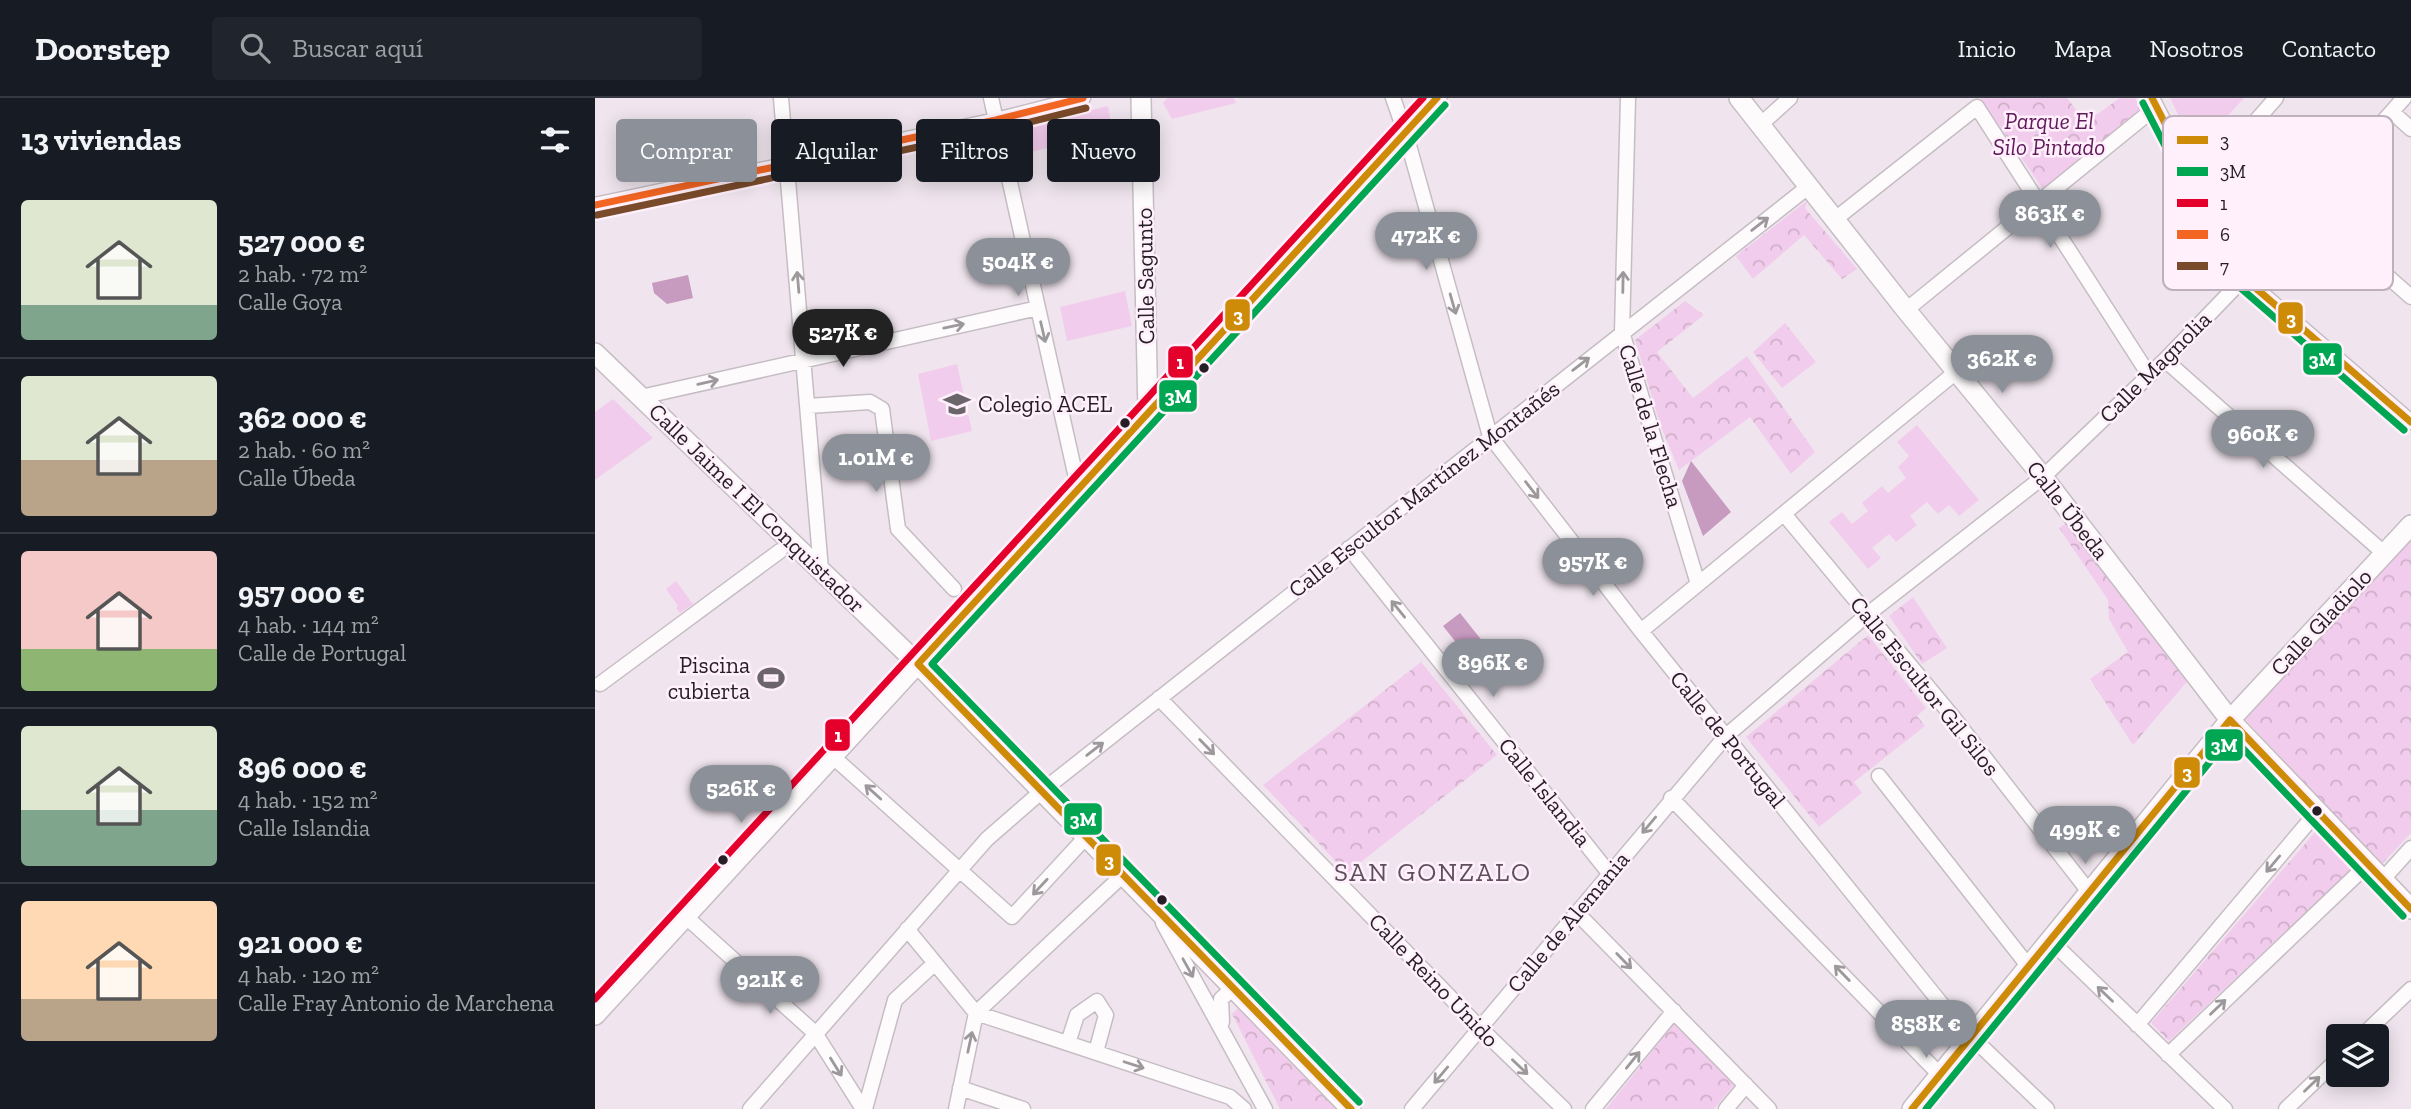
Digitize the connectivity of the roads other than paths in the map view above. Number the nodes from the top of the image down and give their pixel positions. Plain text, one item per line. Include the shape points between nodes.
1 (781, 98) edge
2 (991, 98) edge
3 (1083, 98) edge
4 (1141, 98) edge
5 (1393, 98) edge
6 (1437, 98) edge
7 (1628, 98) edge
8 (1738, 98) edge
9 (1790, 98) edge
10 (2276, 98) edge
11 (2404, 98) edge
12 (2154, 103) edge
13 (2392, 112) junction
14 (2260, 116) edge
15 (2388, 116) edge
16 (783, 119) edge
17 (996, 119) edge
18 (1000, 119) edge
19 (2163, 120) edge
20 (1760, 125) junction
21 (2411, 129) edge
22 (1406, 135) junction
23 (771, 167) edge
24 (789, 182) edge
25 (1010, 182) edge
26 (1808, 187) junction
27 (2039, 201) junction
28 (595, 205) edge
29 (1834, 220) junction
30 (2393, 281) edge
31 (2232, 290) edge
32 (2258, 290) edge
33 (2411, 297) edge
34 (1038, 308) junction
35 (1906, 310) junction
36 (1622, 332) junction
37 (595, 353) edge
38 (805, 359) junction
39 (2165, 360) junction
40 (1957, 372) junction
41 (2149, 375) junction
42 (641, 397) junction
43 (808, 406) junction
44 (1149, 413) junction
45 (2411, 422) edge
46 (1490, 436) junction
47 (2043, 477) junction
48 (1079, 491) junction
49 (1784, 514) junction
50 (2411, 525) edge
51 (1349, 548) junction
52 (781, 551) dead end
53 (2385, 554) junction
54 (821, 569) junction
55 (1698, 584) junction
56 (954, 589) dead end
57 (1868, 614) junction
58 (1641, 631) junction
59 (918, 664) junction
60 (600, 684) dead end
61 (1159, 698) junction
62 (2230, 719) junction
63 (1726, 736) junction
64 (831, 755) junction
65 (1879, 776) dead end
66 (1042, 791) junction
67 (1671, 798) junction
68 (2317, 812) junction
69 (1086, 837) junction
70 (2411, 848) edge
71 (2368, 864) junction
72 (960, 870) junction
73 (1609, 873) junction
74 (1123, 876) junction
75 (2383, 879) junction
76 (2089, 893) junction
77 (1155, 908) junction
78 (2411, 909) edge
79 (1577, 913) junction
80 (685, 916) junction
81 (907, 929) junction
82 (2050, 940) junction
83 (935, 963) junction
84 (2029, 967) junction
85 (1233, 988) junction
86 (2411, 989) edge
87 (1674, 1012) junction
88 (976, 1013) junction
89 (595, 1015) edge
90 (2375, 1024) edge
91 (2137, 1025) junction
92 (1222, 1027) junction
93 (1480, 1028) junction
94 (815, 1033) junction
95 (1972, 1037) junction
96 (1068, 1043) junction
97 (1096, 1052) junction
98 (2168, 1055) junction
99 (2326, 1071) edge
100 (1940, 1074) junction
101 (1745, 1085) junction
102 (960, 1088) junction
103 (1228, 1103) edge
104 (750, 1109) edge
105 (864, 1109) edge
106 (955, 1109) edge
107 (1023, 1109) edge
108 (1244, 1109) edge
109 (1265, 1109) edge
110 (1351, 1109) edge
111 (1412, 1109) edge
112 (1564, 1109) edge
113 (1593, 1109) edge
114 (1726, 1109) edge
115 (1769, 1109) edge
116 (1912, 1109) edge
117 (2047, 1109) edge
118 (2225, 1109) edge
119 (2286, 1109) edge

1 - 16 street
2 - 17 street
3 - 18 street
4 - 44 street, Calle Sagunto
5 - 22 street
6 - 22 street
36 -> 7 street, Calle de la Flecha
8 - 20 street, Calle Úbeda
9 - 20 street
10 - 14 street
11 - 13 street, Calle Magnolia
12 - 19 street
12 - 27 street
13 - 15 street, Calle Magnolia
13 - 21 street
20 - 26 street, Calle Úbeda
22 - 44 street
22 -> 46 street
23 - 28 street
38 -> 24 street
25 - 34 street
26 - 29 street, Calle Úbeda
36 -> 26 street, Calle Escultor Martínez Montañés
27 - 29 street via 1977,107
27 - 35 street
27 - 41 street
29 - 35 street, Calle Úbeda
30 - 33 street
31 - 39 street, Calle Magnolia
32 - 45 street
38 -> 34 street
34 -> 48 street
35 - 40 street, Calle Úbeda
46 -> 36 street, Calle Escultor Martínez Montañés
36 - 55 street, Calle de la Flecha
37 - 42 street, Calle Jaime I El Conquistador
42 -> 38 street
38 - 43 street
39 - 41 street, Calle Magnolia
39 - 53 street
40 - 47 street, Calle Úbeda
40 - 49 street
41 - 47 street, Calle Magnolia
42 - 54 street, Calle Jaime I El Conquistador
43 - 54 street
43 - 56 street via 870,402 882,409 898,529
44 - 48 street
46 - 51 street, Calle Escultor Martínez Montañés
46 -> 58 street, Calle de Portugal
47 - 57 street, Calle Magnolia
47 - 62 street, Calle Úbeda
48 - 59 street
49 - 55 street
49 - 57 street, Calle Escultor Gil Silos
50 - 53 street, Calle Gladiolo
51 - 61 street, Calle Escultor Martínez Montañés
73 -> 51 street, Calle Islandia
52 - 60 street
53 - 62 street, Calle Gladiolo
54 - 59 street, Calle Jaime I El Conquistador
55 - 58 street
57 - 63 street, Calle de Alemania
57 - 76 street, Calle Escultor Gil Silos
58 - 63 street, Calle de Portugal
59 - 64 street
59 - 66 street, Calle Jaime I El Conquistador
66 -> 61 street, Calle Escultor Martínez Montañés
61 -> 93 street, Calle Reino Unido
62 - 68 street, Calle Úbeda
62 - 76 street, Calle Gladiolo
63 - 67 street, Calle de Alemania
63 - 95 street, Calle de Portugal
72 -> 64 street
64 - 80 street
65 - 84 street
66 - 69 street, Calle Jaime I El Conquistador
66 - 72 street, Calle Escultor Martínez Montañés via 987,839
67 -> 73 street, Calle de Alemania
100 -> 67 street
68 - 71 street, Calle Úbeda
68 -> 91 street
69 -> 72 street via 1011,917
69 - 74 street, Calle Jaime I El Conquistador
70 - 75 street
71 - 75 street, Calle Úbeda
98 -> 71 street
72 - 81 street, Calle Escultor Martínez Montañés
73 - 79 street, Calle de Alemania
74 - 77 street, Calle Jaime I El Conquistador
74 - 88 street
75 - 78 street, Calle Úbeda
76 - 82 street, Calle Gladiolo
77 - 85 street, Calle Jaime I El Conquistador
77 -> 92 street
79 -> 87 street
79 - 93 street, Calle de Alemania
80 - 89 street
80 - 94 street
81 - 83 street
81 - 94 street, Calle Escultor Martínez Montañés
82 - 84 street, Calle Gladiolo
91 -> 82 street
83 - 88 street
83 - 105 street via 895,1000
84 - 95 street, Calle Gladiolo
85 - 92 street via 1221,999
85 - 110 street, Calle Jaime I El Conquistador
86 - 90 street
87 - 101 street
113 -> 87 street
88 - 96 street
102 -> 88 street
91 - 98 street
92 - 109 street
93 -> 111 street, Calle de Alemania
93 -> 112 street, Calle Reino Unido
94 - 104 street, Calle Escultor Martínez Montañés
94 -> 105 street
95 - 100 street, Calle Gladiolo
95 - 117 street, Calle de Portugal
96 - 97 street
96 - 97 street via 1077,1015 1097,1001 1106,1015
97 -> 103 street
98 - 118 street
119 -> 99 street
100 - 116 street, Calle Gladiolo
101 - 114 street
101 - 115 street
102 - 106 street
102 - 107 street
103 - 108 street

